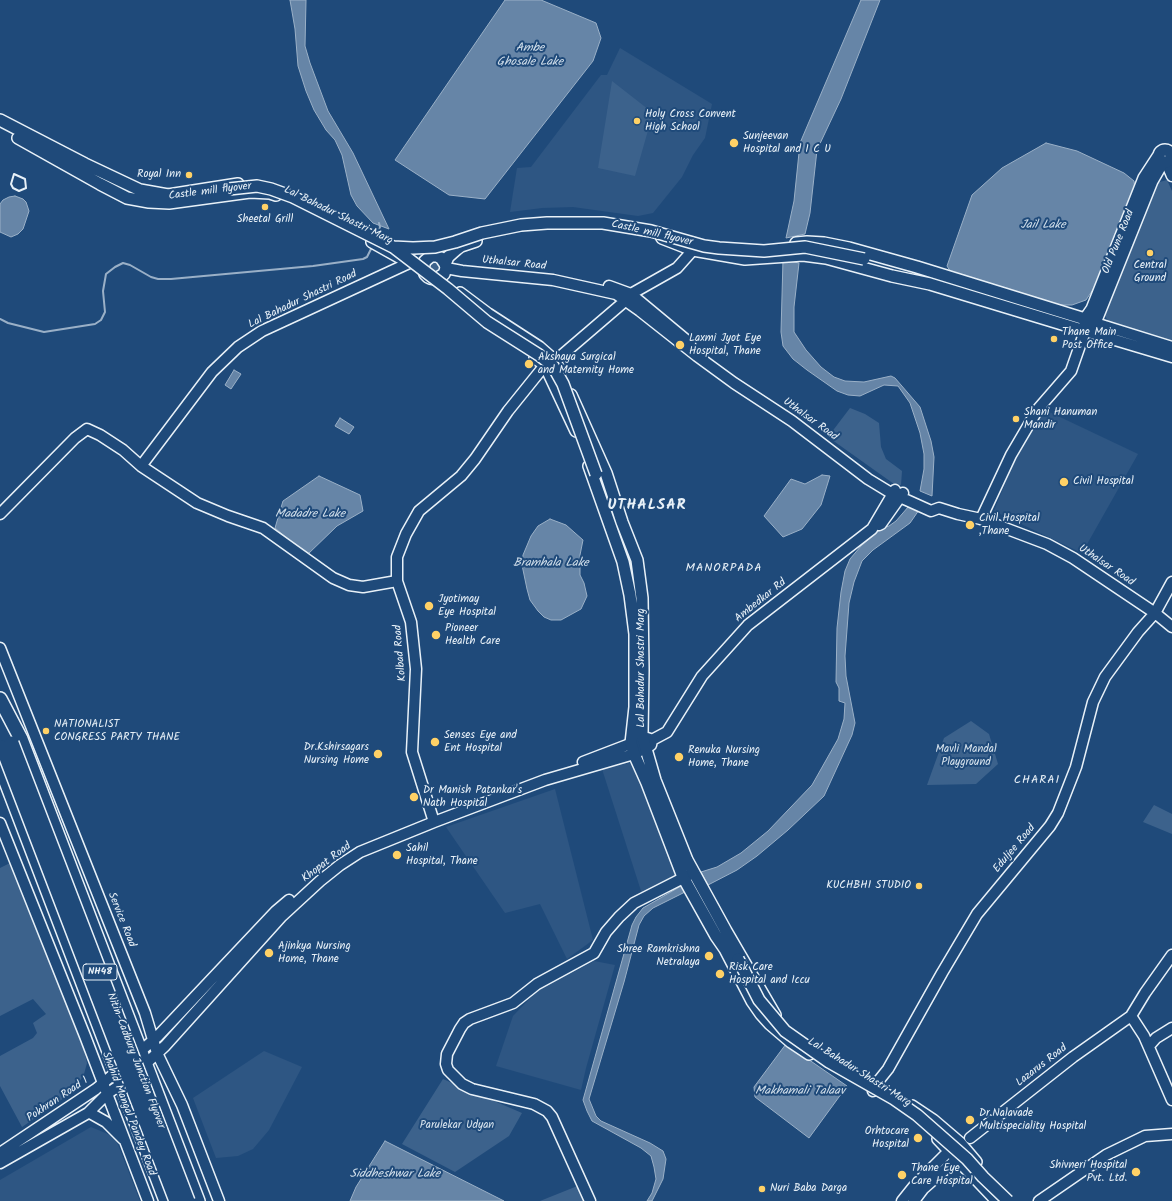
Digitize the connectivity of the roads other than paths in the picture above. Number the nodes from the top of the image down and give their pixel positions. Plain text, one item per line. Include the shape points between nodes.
1 (0, 120) edge
2 (0, 129) edge
3 (1167, 155) edge
4 (1172, 176) edge
5 (102, 179) junction
6 (390, 245) junction
7 (695, 246) junction
8 (430, 257) junction
9 (409, 263) junction
10 (446, 266) junction
11 (431, 276) junction
12 (959, 280) junction
13 (628, 298) junction
14 (1090, 321) junction
15 (1085, 331) junction
16 (1172, 347) edge
17 (1172, 356) edge
18 (550, 363) junction
19 (141, 466) junction
20 (897, 493) junction
21 (0, 514) edge
22 (981, 519) junction
23 (397, 580) junction
24 (1172, 582) edge
25 (639, 593) junction
26 (631, 601) junction
27 (1155, 613) junction
28 (1172, 627) edge
29 (0, 648) edge
30 (0, 699) edge
31 (0, 708) edge
32 (647, 742) junction
33 (5, 744) edge
34 (632, 749) junction
35 (0, 766) edge
36 (433, 819) junction
37 (0, 823) edge
38 (694, 872) junction
39 (683, 877) junction
40 (264, 929) junction
41 (721, 934) junction
42 (1172, 955) edge
43 (1130, 1016) junction
44 (1172, 1028) edge
45 (1144, 1036) junction
46 (1156, 1038) junction
47 (154, 1040) junction
48 (1149, 1046) junction
49 (140, 1052) junction
50 (158, 1053) junction
51 (146, 1064) junction
52 (122, 1067) junction
53 (103, 1084) junction
54 (122, 1084) junction
55 (875, 1087) junction
56 (107, 1094) junction
57 (1172, 1100) edge
58 (88, 1113) junction
59 (1172, 1134) edge
60 (126, 1142) junction
61 (961, 1145) junction
62 (949, 1150) junction
63 (0, 1153) edge
64 (957, 1159) junction
65 (0, 1163) edge
66 (148, 1201) edge
67 (166, 1201) edge
68 (176, 1201) edge
69 (188, 1201) edge
70 (198, 1201) edge
71 (219, 1201) edge
72 (590, 1201) edge
73 (902, 1201) edge
74 (914, 1201) edge
75 (998, 1201) edge
76 (1008, 1201) edge
77 (1015, 1201) edge
78 (1039, 1201) edge

1 - 5 main road, Lal Bahadur Shastri Marg
2 - 5 main road, Lal Bahadur Shastri Marg
3 - 4 street
3 - 14 main road, Old Pune Road via 1144,178 1092,309
5 - 6 main road, Castle mill flyover, bridge via 128,192 152,198 257,186 271,189 293,197
5 - 6 main road, Lal Bahadur Shastri Marg, bridge via 168,195 246,183 273,185 289,190
5 - 9 main road, Lal Bahadur Shastri Marg via 127,198 149,202 169,203 250,192 270,193 369,240
6 - 8 main road, Lal Bahadur Shastri Marg
6 - 12 main road, Castle mill flyover, bridge via 435,247 521,225 603,223 718,248 764,251 805,247 924,276
6 - 25 main road, Castle mill flyover, bridge via 488,322 553,366 563,384
7 - 8 main road via 659,229 620,223 558,220 530,222 458,238
7 - 10 main road via 617,228 575,225 486,237 457,249 448,257
7 - 12 main road via 767,247 807,242 824,244 850,248
7 - 13 street, Kolbad Road via 677,268
7 - 15 main road via 745,258 802,255 826,258 930,284
8 - 10 main road via 441,258
8 - 11 main road via 423,264
9 - 11 main road, Lal Bahadur Shastri Marg
9 - 19 street, Lal Bahadur Shastri Road via 262,331 238,347 212,372
10 - 11 main road via 444,274
10 - 13 street, Uthalsar Road via 521,274 608,289
11 - 18 main road, Lal Bahadur Shastri Marg via 440,288 466,310
12 - 14 main road
13 - 18 street, Kolbad Road
13 - 20 street, Uthalsar Road via 640,311 831,447 868,479
14 - 15 main road, Old Pune Road
14 - 16 street
15 - 17 street
15 - 22 street via 1071,371 1038,409 1010,455
18 - 23 street, Kolbad Road via 508,411 461,476 419,511 397,557
18 - 25 main road, Lal Bahadur Shastri Marg via 585,423 606,473 637,560
18 - 26 main road, Lal Bahadur Shastri Marg via 623,562
19 - 21 street via 123,450 87,429
19 - 23 street via 197,503 263,528 333,578 363,587
20 - 22 street, Uthalsar Road via 931,511 939,508
20 - 32 street, Ambedkar Rd via 881,524 748,625 702,676 667,732
22 - 27 street, Uthalsar Road via 1047,544 1074,558
23 - 36 street, Kolbad Road via 411,622 416,669 412,752
24 - 27 street
25 - 26 main road
25 - 32 main road, Lal Bahadur Shastri Marg via 644,670 642,736
26 - 34 main road, Lal Bahadur Shastri Marg via 635,634
27 - 28 street, Uthalsar Road
27 - 55 street, Eduljee Road via 1138,632 1102,683 1093,702 1076,767 1058,813 977,914 888,1069
29 - 47 street, Service Road
30 - 49 highway via 21,739
31 - 33 highway, NH48
32 - 34 street, Khopat Road
32 - 38 main road, Lal Bahadur Shastri Marg via 655,780
33 - 68 highway, Nitin-Cadbury Junction Flyover / NH48, bridge
33 - 69 highway, Nitin-Cadbury Junction Flyover / NH48, bridge
34 - 36 street, Khopat Road
34 - 39 main road, Lal Bahadur Shastri Marg
35 - 52 highway
36 - 40 street, Khopat Road via 360,852 340,865
37 - 53 street, Shahid Mangal Pandey Road
38 - 39 street
38 - 41 main road, Lal Bahadur Shastri Marg
39 - 41 main road, Lal Bahadur Shastri Marg
39 - 72 street via 634,903 606,932 594,953 537,984 513,1002 470,1019 460,1029 447,1054 448,1070 462,1084 472,1089 534,1104 552,1116
40 - 47 street, Khopat Road
40 - 50 street, Khopat Road
41 - 55 main road, Lal Bahadur Shastri Marg via 725,949 752,1001 770,1024 818,1060
41 - 76 main road, bridge via 738,959 759,1000 785,1031 829,1062 917,1114 967,1159
42 - 43 street
43 - 45 street
43 - 61 street, Lazarus Road via 970,1138 965,1138
44 - 46 street
45 - 46 street
45 - 48 street
46 - 48 street
47 - 49 street, Khopat Road
47 - 50 street, Service Road
48 - 57 street
49 - 51 highway
49 - 52 street, Khopat Road
50 - 51 street, Khopat Road
50 - 71 street, Service Road via 182,1105
51 - 54 street, Khopat Road
51 - 70 highway
52 - 53 street, Pokhran Road 1
52 - 54 highway
53 - 56 street, Shahid Mangal Pandey Road
53 - 63 street, Pokhran Road 1
54 - 56 street
54 - 67 highway
55 - 61 main road, Lal Bahadur Shastri Marg via 894,1094 933,1120
55 - 62 main road, Lal Bahadur Shastri Marg via 932,1132
56 - 58 street
56 - 60 street, Shahid Mangal Pandey Road
58 - 60 street via 106,1122
58 - 65 street
59 - 78 street via 1145,1136 1106,1155
60 - 66 street, Shahid Mangal Pandey Road
61 - 62 street, Lazarus Road
61 - 64 street
61 - 77 main road, Lal Bahadur Shastri Marg
62 - 64 main road, Lal Bahadur Shastri Marg
62 - 73 street, Lazarus Road
64 - 74 street via 923,1189
64 - 75 main road, Lal Bahadur Shastri Marg

